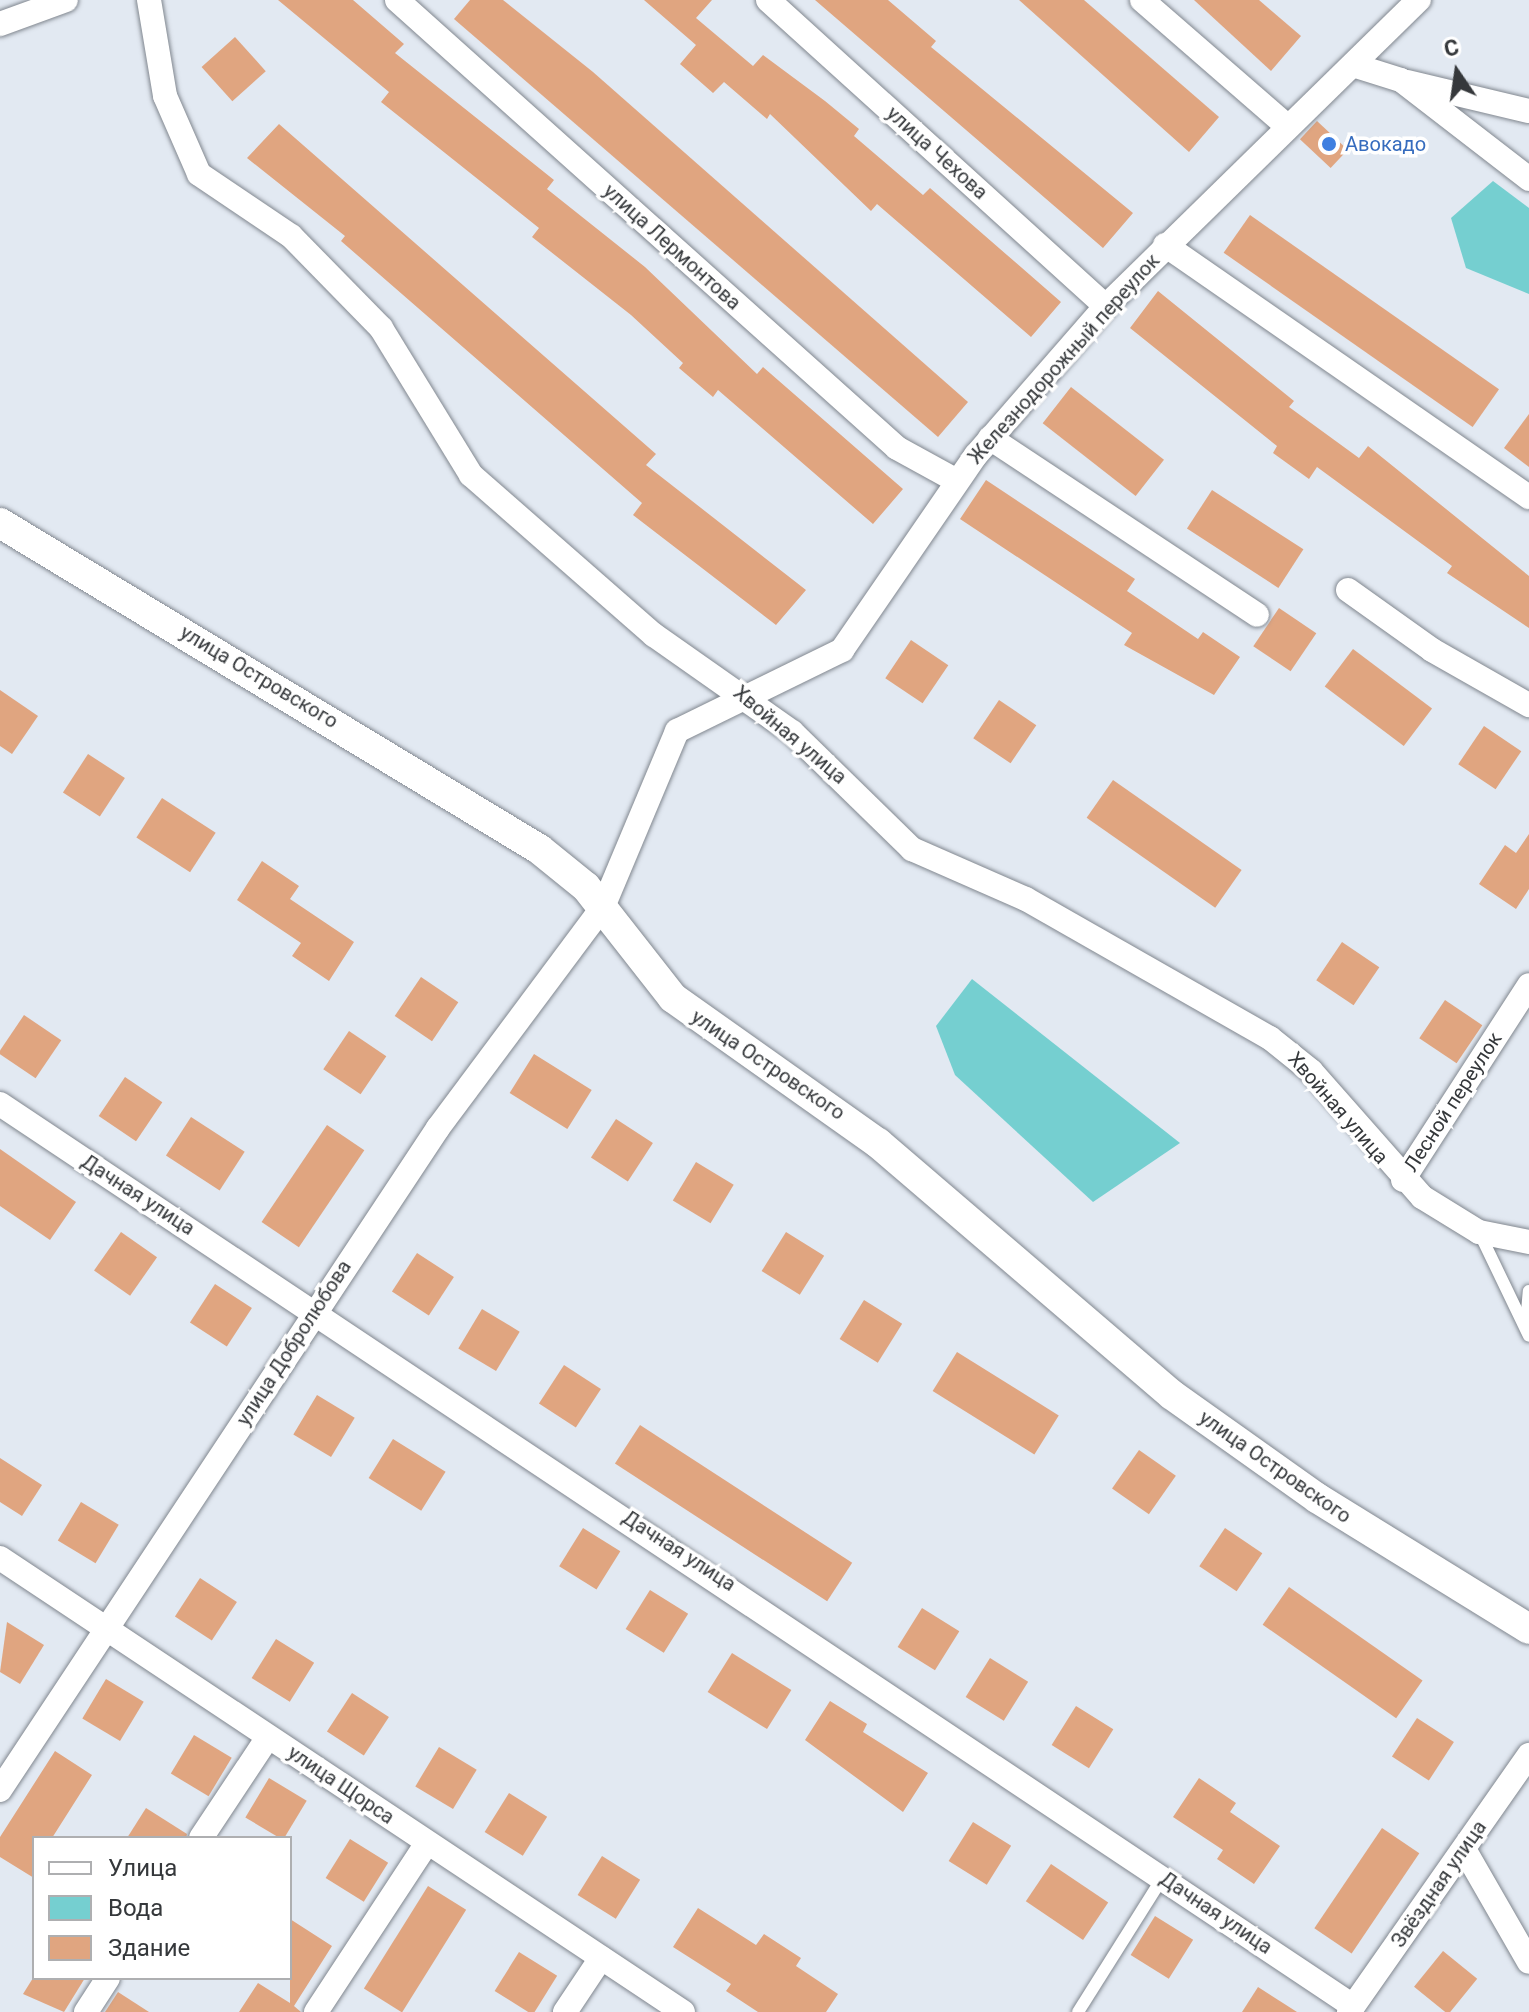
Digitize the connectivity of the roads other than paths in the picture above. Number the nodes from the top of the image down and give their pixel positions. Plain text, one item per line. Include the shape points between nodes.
1 (66, 0) edge
2 (149, 0) edge
3 (397, 0) edge
4 (768, 0) edge
5 (1142, 0) edge
6 (1419, 0) edge
7 (0, 24) edge
8 (1353, 65) junction
9 (1401, 80) junction
10 (1529, 111) edge
11 (1287, 126) junction
12 (1529, 179) edge
13 (1165, 245) junction
14 (1106, 306) junction
15 (990, 438) junction
16 (957, 481) junction
17 (1529, 497) edge
18 (0, 523) edge
19 (1348, 590) dead end
20 (1257, 615) dead end
21 (748, 695) junction
22 (1529, 705) edge
23 (603, 907) junction
24 (1529, 985) edge
25 (0, 1104) edge
26 (1403, 1180) junction
27 (1479, 1232) junction
28 (1529, 1242) edge
29 (1529, 1291) edge
30 (315, 1311) junction
31 (1527, 1330) edge
32 (0, 1558) edge
33 (106, 1629) junction
34 (1529, 1629) edge
35 (268, 1737) junction
36 (1529, 1755) edge
37 (0, 1790) edge
38 (202, 1836) edge
39 (427, 1843) junction
40 (1464, 1849) junction
41 (1163, 1877) junction
42 (601, 1958) junction
43 (1529, 1962) edge
44 (107, 1980) edge
45 (1351, 2009) edge
46 (86, 2012) edge
47 (316, 2012) edge
48 (565, 2012) edge
49 (683, 2012) edge
50 (1078, 2012) edge

1 - 7 street
2 - 21 street, Хвойная улица via 165,96 199,174 291,236 381,328 471,475 654,635
3 - 16 street, улица Лермонтова via 885,438
4 - 14 street, улица Чехова
5 - 11 street
6 - 8 street, Железнодорожный переулок
8 - 9 street
8 - 11 street, Железнодорожный переулок
9 - 10 street
9 - 12 street
11 - 13 street, Железнодорожный переулок
13 - 14 street, Железнодорожный переулок
13 - 17 street
14 - 15 street, Железнодорожный переулок
15 - 16 street, Железнодорожный переулок
15 - 20 street
16 - 21 street, Железнодорожный переулок via 842,650 794,680
18 - 23 street, улица Островского via 500,822 564,867
19 - 22 street
21 - 23 street, Железнодорожный переулок via 693,718 667,746
21 - 26 street, Хвойная улица via 912,849 1026,899 1291,1052
23 - 30 street, улица Добролюбова via 477,1071
23 - 34 street, улица Островского via 651,976 700,1021 878,1143 1172,1395 1317,1498
24 - 26 street, Лесной переулок
25 - 30 street, Дачная улица
26 - 27 street, Хвойная улица
27 - 28 street, Хвойная улица
27 - 31 lane
29 - 31 lane
30 - 33 street, улица Добролюбова
30 - 41 street, Дачная улица
32 - 33 street, улица Щорса
33 - 35 street, улица Щорса
33 - 37 street, улица Добролюбова
35 - 38 street
35 - 39 street, улица Щорса
36 - 40 street, Звёздная улица
39 - 42 street, улица Щорса
39 - 47 street
40 - 43 street
40 - 45 street, Звёздная улица
41 - 45 street, Дачная улица
41 - 50 lane
42 - 48 street
42 - 49 street, улица Щорса
44 - 46 street

